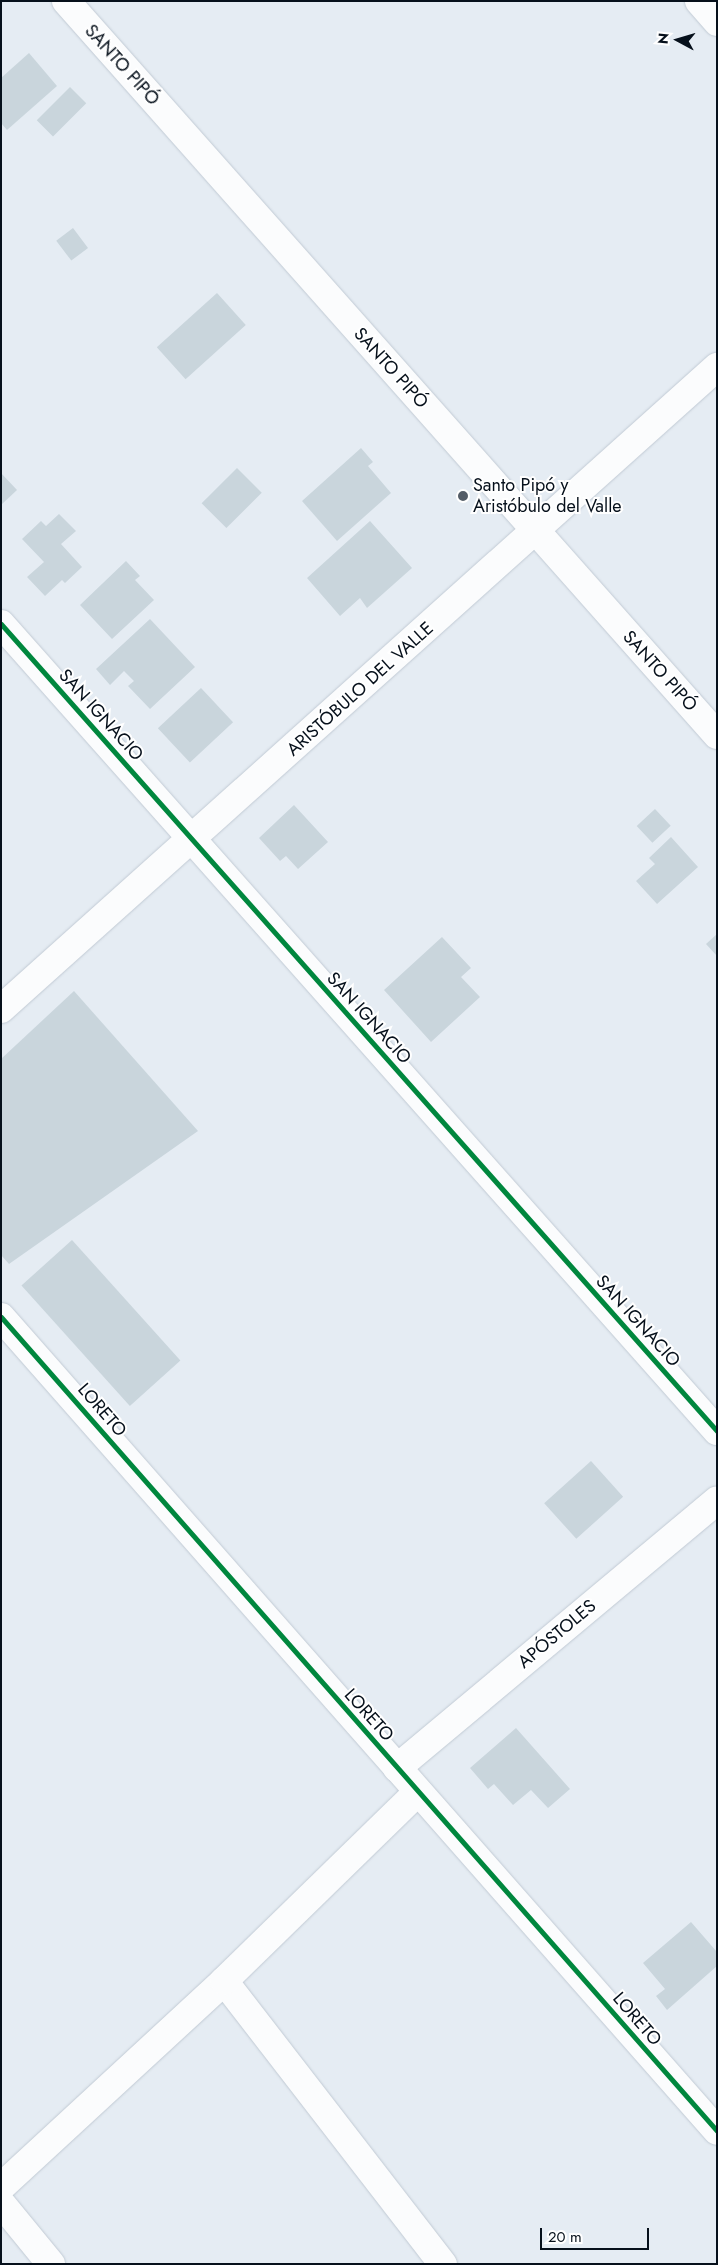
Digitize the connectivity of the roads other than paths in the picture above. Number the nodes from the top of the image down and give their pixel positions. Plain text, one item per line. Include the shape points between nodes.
1 (66, 1) edge
2 (700, 1) edge
3 (717, 22) edge
4 (717, 367) edge
5 (536, 531) junction
6 (1, 624) edge
7 (717, 735) edge
8 (192, 840) junction
9 (1, 1009) edge
10 (1, 1317) edge
11 (717, 1431) edge
12 (717, 1500) edge
13 (397, 1768) junction
14 (418, 1792) junction
15 (224, 1981) junction
16 (717, 2130) edge
17 (1, 2188) edge
18 (1, 2203) edge
19 (51, 2264) edge
20 (442, 2264) edge

1 - 5 street, SANTO PIPÓ
2 - 3 street
4 - 5 street, ARISTÓBULO DEL VALLE
5 - 7 street, SANTO PIPÓ
5 - 8 street, ARISTÓBULO DEL VALLE
6 - 8 street, SAN IGNACIO
8 - 9 street, ARISTÓBULO DEL VALLE
8 - 11 street, SAN IGNACIO
10 - 13 street, LORETO
12 - 13 street, APÓSTOLES
13 - 14 street, LORETO
14 - 15 street
14 - 16 street, LORETO
15 - 17 street
15 - 20 street
18 - 19 street

